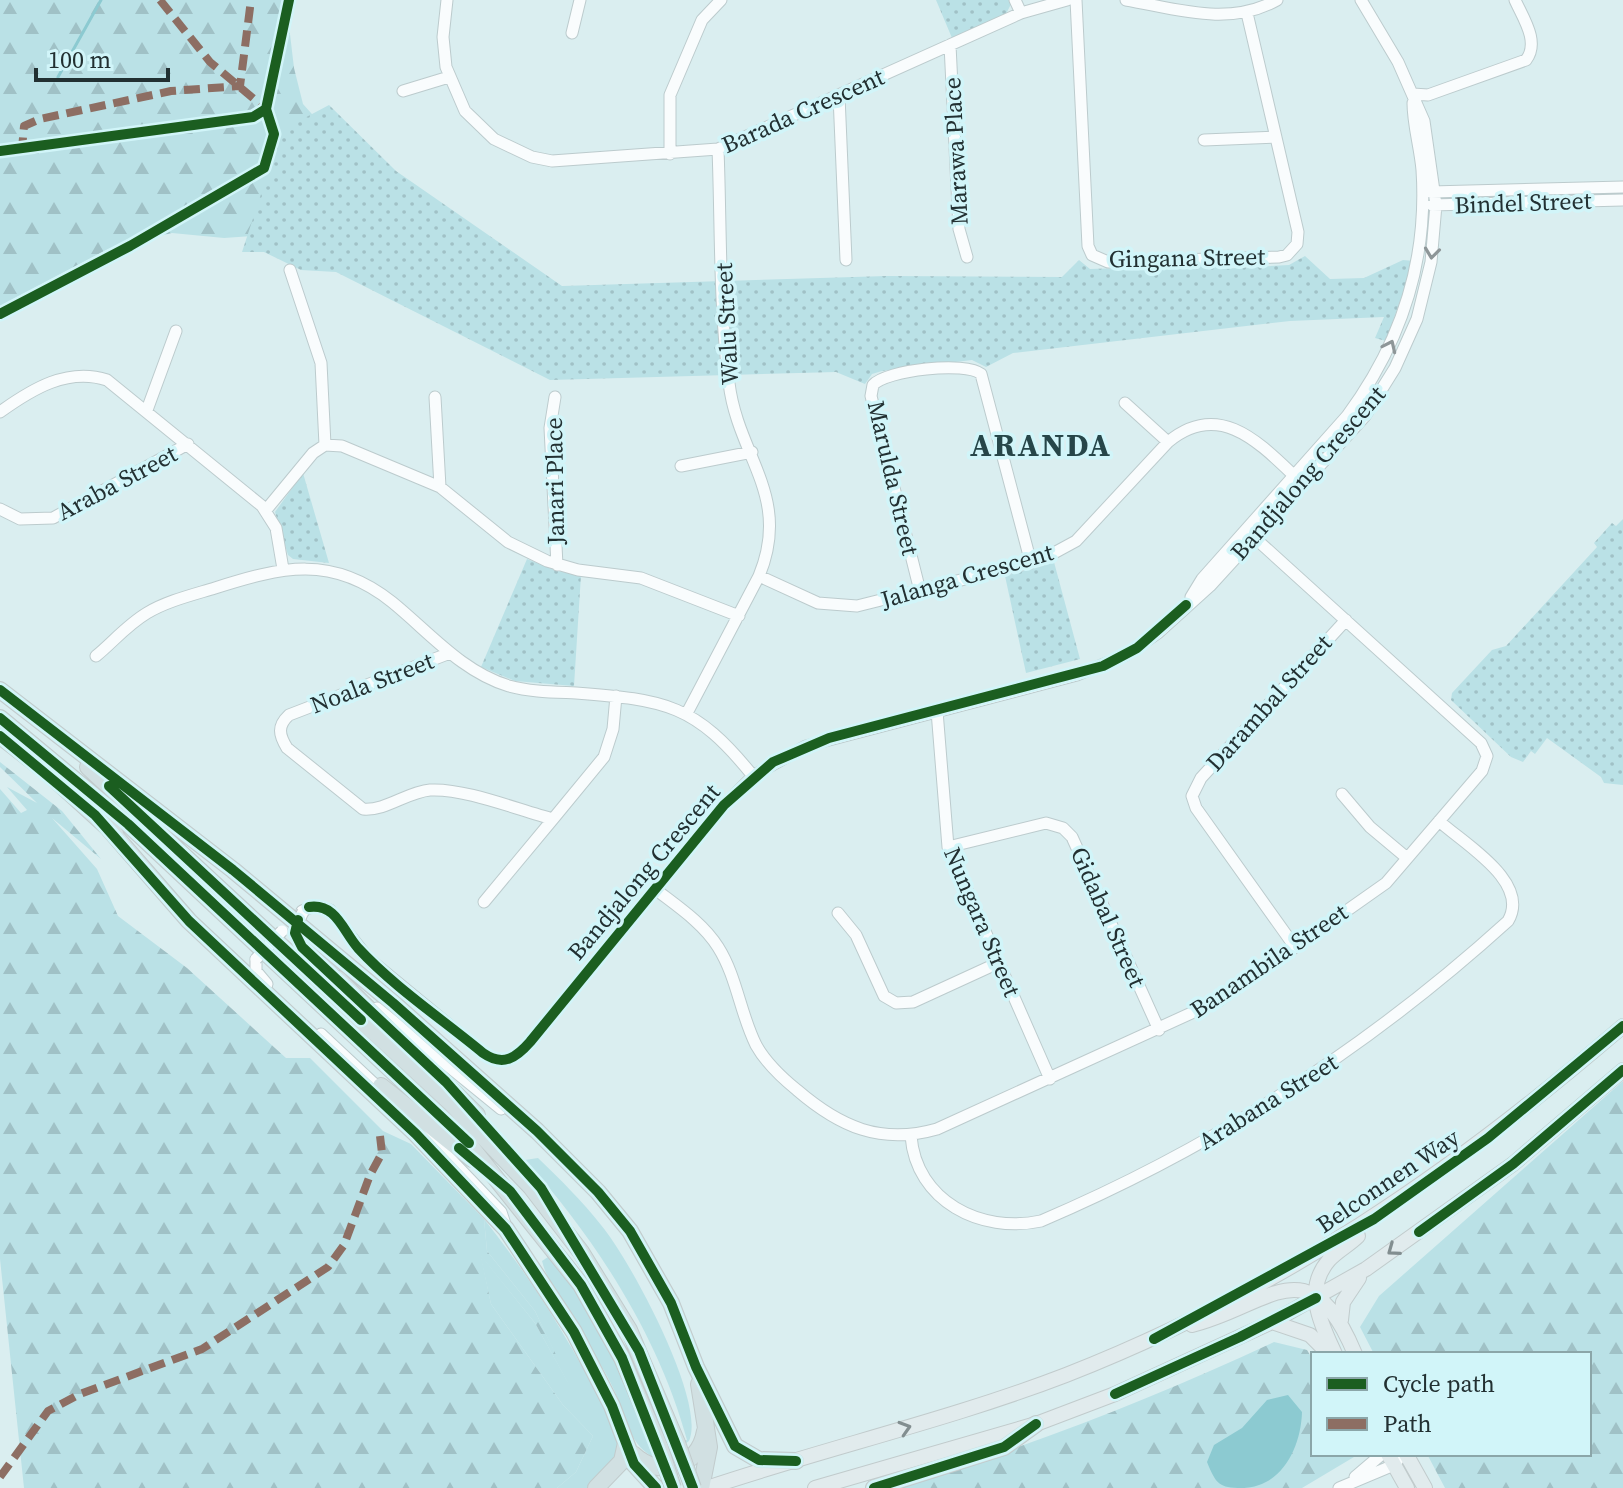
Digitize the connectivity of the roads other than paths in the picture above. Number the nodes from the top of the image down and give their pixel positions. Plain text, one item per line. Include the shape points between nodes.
1 (447, 0) edge
2 (580, 0) edge
3 (721, 0) edge
4 (1015, 0) edge
5 (1067, 0) edge
6 (1076, 0) edge
7 (1126, 0) edge
8 (1277, 0) edge
9 (1361, 0) edge
10 (1515, 0) edge
11 (1021, 13) junction
12 (1247, 13) junction
13 (572, 33) dead end
14 (950, 45) junction
15 (449, 77) junction
16 (403, 91) dead end
17 (1413, 94) junction
18 (839, 96) junction
19 (1276, 137) junction
20 (1204, 140) dead end
21 (718, 149) junction
22 (670, 154) junction
23 (1623, 187) edge
24 (1533, 189) junction
25 (1429, 192) junction
26 (1623, 200) edge
27 (1535, 202) junction
28 (1423, 205) junction
29 (1436, 205) junction
30 (967, 257) dead end
31 (846, 260) dead end
32 (290, 270) dead end
33 (176, 331) dead end
34 (435, 397) dead end
35 (555, 397) dead end
36 (1125, 403) dead end
37 (147, 410) junction
38 (0, 412) edge
39 (1168, 442) junction
40 (188, 444) junction
41 (325, 445) junction
42 (752, 452) junction
43 (681, 466) dead end
44 (1299, 480) junction
45 (440, 487) junction
46 (0, 509) edge
47 (266, 510) junction
48 (1250, 533) junction
49 (1031, 563) junction
50 (557, 565) junction
51 (283, 569) junction
52 (759, 576) junction
53 (920, 591) junction
54 (739, 616) junction
55 (1346, 620) junction
56 (450, 653) junction
57 (96, 656) dead end
58 (0, 690) edge
59 (616, 696) junction
60 (0, 698) edge
61 (937, 711) junction
62 (687, 713) junction
63 (0, 718) edge
64 (0, 736) edge
65 (753, 776) junction
66 (1342, 794) dead end
67 (553, 819) junction
68 (1439, 821) junction
69 (109, 829) junction
70 (948, 847) junction
71 (1407, 858) junction
72 (655, 889) junction
73 (484, 902) dead end
74 (838, 913) dead end
75 (288, 928) junction
76 (1295, 947) junction
77 (256, 959) junction
78 (998, 963) junction
79 (338, 979) junction
80 (1623, 1026) edge
81 (1159, 1030) junction
82 (337, 1049) junction
83 (1623, 1070) edge
84 (1050, 1079) junction
85 (911, 1136) junction
86 (570, 1163) junction
87 (510, 1191) junction
88 (557, 1219) junction
89 (1374, 1219) junction
90 (506, 1229) junction
91 (1366, 1269) junction
92 (1316, 1298) junction
93 (1341, 1320) junction
94 (1272, 1322) junction
95 (1171, 1330) junction
96 (1330, 1352) edge
97 (1331, 1352) edge
98 (1354, 1352) edge
99 (696, 1367) junction
100 (705, 1417) junction
101 (1036, 1424) junction
102 (627, 1446) junction
103 (1395, 1456) edge
104 (796, 1461) junction
105 (1346, 1486) edge
106 (596, 1488) edge
107 (656, 1488) edge
108 (673, 1488) edge
109 (693, 1488) edge
110 (701, 1488) edge
111 (707, 1488) edge
112 (815, 1488) edge
113 (874, 1488) edge
114 (1407, 1488) edge
115 (1425, 1488) edge

1 - 15 street, Barada Crescent via 443,37
2 - 13 street
3 - 22 street via 702,20 670,95
4 - 11 street
5 - 11 street, Barada Crescent
6 - 19 street, Gingana Street via 1088,246 1100,260 1287,255 1299,236
7 - 12 street via 1214,15
8 - 12 street
9 - 17 street, Bandjalong Crescent
10 - 17 street via 1532,38 1526,60 1428,95
11 - 14 street, Barada Crescent
12 - 19 street, Gingana Street
14 - 18 street, Barada Crescent
14 - 30 street, Marawa Place via 959,229
15 - 16 street
15 - 22 street, Barada Crescent via 478,126 503,145 532,157 572,161
17 - 25 street, Bandjalong Crescent
18 - 21 street, Barada Crescent
18 - 31 street
19 - 20 street
21 - 22 street, Barada Crescent
21 - 42 street, Walu Street via 728,378
23 - 24 street, Bindel Street
24 - 25 street, Bindel Street
24 - 27 street
25 - 28 street, Bandjalong Crescent
25 - 29 street, Bandjalong Crescent
26 - 27 street, Bindel Street
27 - 29 street, Bindel Street
28 - 29 street, Bindel Street
44 -> 28 street, Bandjalong Crescent via 1368,387 1404,315
29 -> 44 street, Bandjalong Crescent via 1424,297 1395,368 1379,395
32 - 41 street via 321,363
33 - 37 street
34 - 45 street
35 - 50 street, Janari Place via 550,428
36 - 39 street
37 - 38 street, Araba Street via 107,380 78,374 58,379
37 - 40 street, Araba Street
39 - 44 street, Jalanga Crescent via 1190,427 1227,426 1253,438
39 - 49 street, Jalanga Crescent via 1076,541
40 - 46 street, Araba Street via 53,518 20,519
40 - 47 street, Araba Street
41 - 45 street via 342,446
41 - 47 street
42 - 43 street
42 - 52 street, Walu Street via 771,518 769,548
44 - 48 street, Bandjalong Crescent
45 - 50 street via 508,542
47 - 51 street via 276,528
48 - 55 street, Banambila Street
48 - 61 street, Bandjalong Crescent via 1202,579 1186,605 1137,648 1103,666
49 - 53 street, Jalanga Crescent
49 - 53 street, Marulda Street via 981,374 963,366 888,375 873,385 871,396
50 - 54 street via 641,578
51 - 56 street via 324,570 355,579
51 - 57 street via 154,609
52 - 53 street, Jalanga Crescent via 799,597 838,606
52 - 54 street, Walu Street
54 - 62 street, Walu Street
55 - 68 street, Banambila Street via 1485,749 1486,766
55 - 76 street, Darambal Street via 1201,778 1192,796
56 - 59 street via 488,678 517,688
56 - 67 street, Noala Street via 289,715 281,737 287,748 363,809 437,790
58 - 86 highway via 328,949
59 - 62 street via 651,700
59 - 67 street via 604,757
60 - 88 highway via 86,765 433,1087 503,1155
61 - 65 street, Bandjalong Crescent via 806,746
61 - 70 street, Nungara Street
62 - 65 street via 725,742
63 - 87 highway via 159,852 444,1117
64 - 69 highway
65 - 72 street, Bandjalong Crescent
66 - 71 street
67 - 73 street
68 - 71 street, Banambila Street
68 - 85 street, Arabana Street via 1508,883 1514,903 1508,921 1396,1017 1247,1119 1150,1171 1024,1225 988,1223 947,1203 923,1176
69 - 77 highway via 194,918 241,958
69 - 90 highway via 181,912 416,1134
70 - 78 street, Nungara Street
70 - 81 street, Gidabal Street via 1038,824 1063,828 1072,837
71 - 76 street, Banambila Street via 1386,883
72 - 75 street, Bandjalong Crescent, bridge via 530,1042 504,1061 483,1053 368,958 330,910 317,906 303,911
72 - 85 street, Banambila Street via 715,943 756,1044 779,1075 844,1125 872,1134
74 - 78 street via 856,935 884,996 896,1003 913,1002
75 - 77 street, Bandjalong Crescent, bridge
75 - 79 street
76 - 81 street, Banambila Street via 1220,1000
77 - 82 street via 259,977
78 - 84 street, Nungara Street
79 - 86 street
79 - 88 highway via 467,1104 541,1188
80 - 89 main road, Belconnen Way via 1488,1138
81 - 84 street, Banambila Street
82 - 87 highway
82 - 90 street via 456,1163 501,1212
83 -> 91 main road via 1513,1164
84 - 85 street, Banambila Street
86 - 99 highway via 630,1231 653,1267
87 - 108 highway, bridge via 568,1265 622,1358
88 - 109 highway, bridge via 629,1330
89 - 92 main road via 1321,1270
89 - 95 main road, Belconnen Way
90 - 102 highway via 574,1332
91 - 92 main road
91 - 93 main road via 1349,1289
92 - 93 main road
92 - 94 main road
92 - 95 main road via 1295,1290 1275,1291 1220,1318
92 - 97 main road
93 - 98 main road
94 - 96 main road via 1310,1335
94 - 101 main road
104 -> 95 main road, Belconnen Way via 1064,1376
99 - 100 highway
99 - 104 highway via 738,1448 762,1461
100 - 102 highway via 700,1448 679,1466 651,1466
100 - 110 highway via 709,1460
101 - 112 main road
101 - 113 highway via 1004,1447
102 - 106 highway via 622,1461
102 - 107 highway via 642,1475
103 - 105 street
103 - 114 main road
103 - 115 main road
104 - 111 main road, Belconnen Way

